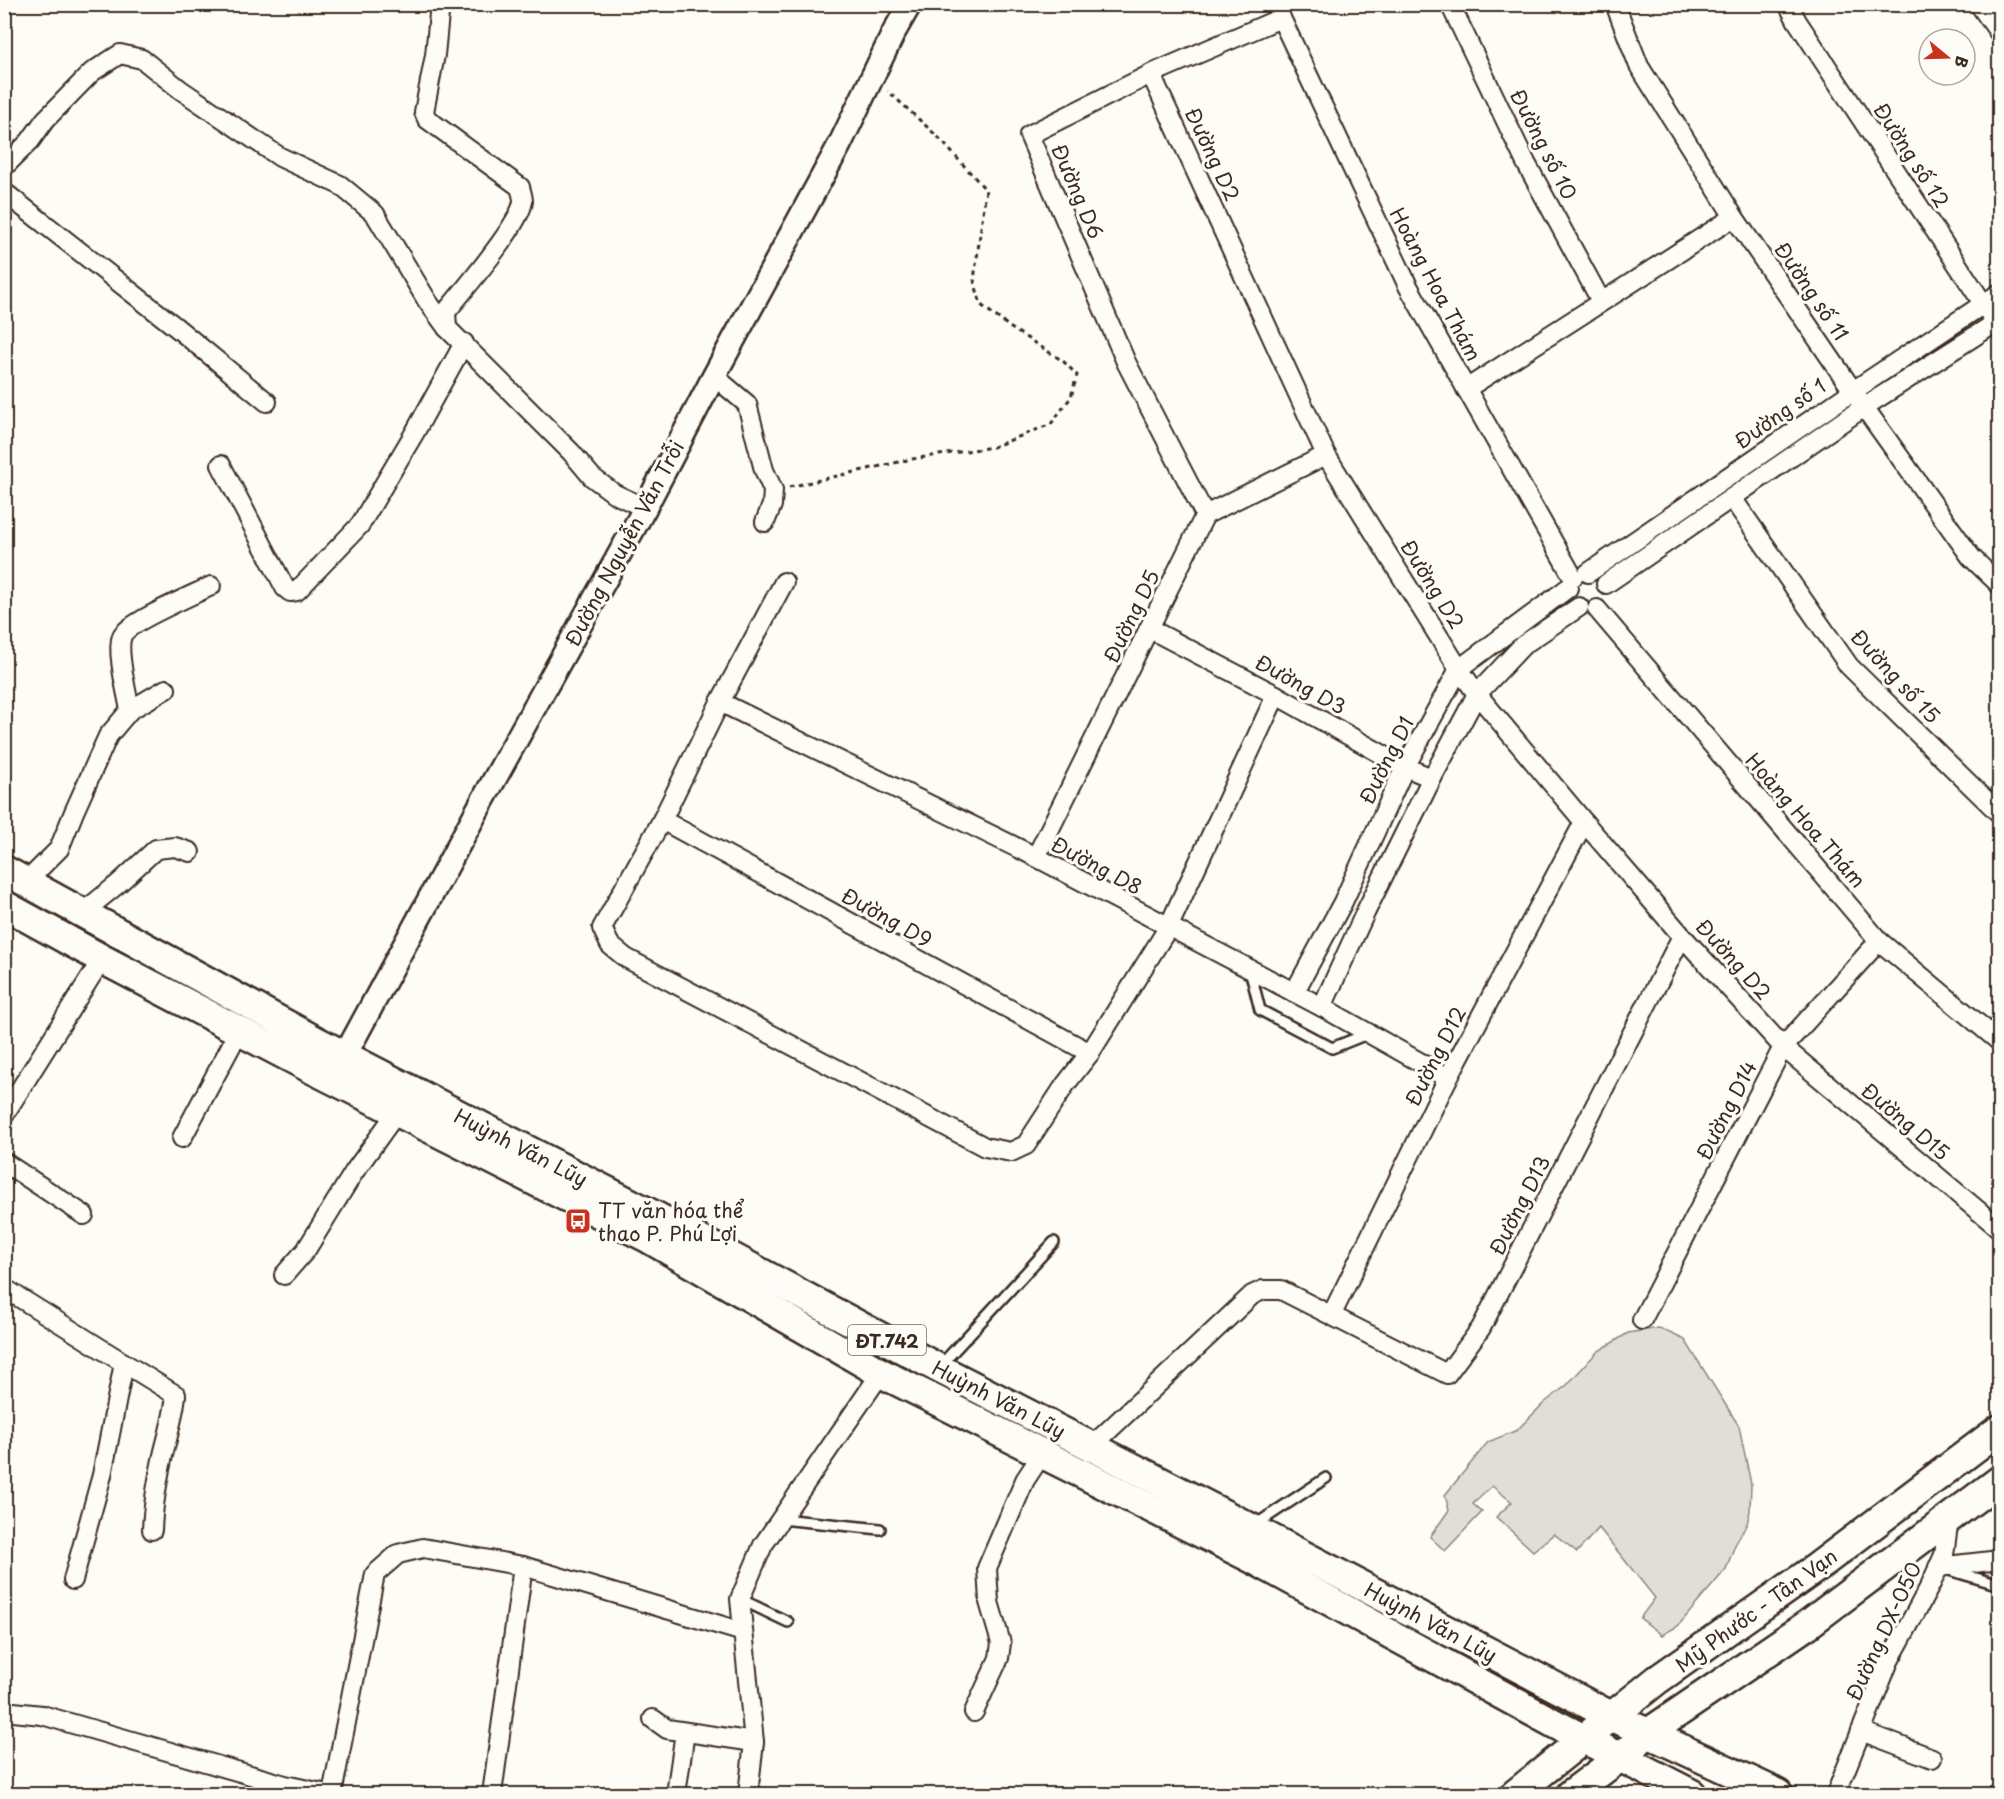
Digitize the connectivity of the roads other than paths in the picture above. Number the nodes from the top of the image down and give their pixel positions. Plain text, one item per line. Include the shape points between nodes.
1 (440, 4) edge
2 (910, 4) edge
3 (1450, 4) edge
4 (1615, 4) edge
5 (1788, 4) edge
6 (1979, 4) edge
7 (1279, 11) edge
8 (2000, 34) edge
9 (1151, 74) junction
10 (4, 166) edge
11 (4, 192) edge
12 (1734, 217) junction
13 (2000, 293) edge
14 (1601, 301) junction
15 (1983, 304) junction
16 (1998, 324) edge
17 (447, 328) junction
18 (464, 343) junction
19 (714, 376) junction
20 (1466, 388) junction
21 (1853, 391) junction
22 (267, 402) dead end
23 (1864, 407) junction
24 (1326, 455) junction
25 (221, 465) dead end
26 (1732, 498) junction
27 (645, 508) junction
28 (1205, 515) junction
29 (765, 522) dead end
30 (1576, 579) junction
31 (784, 582) dead end
32 (1606, 584) junction
33 (2000, 585) edge
34 (210, 586) dead end
35 (1588, 608) junction
36 (1150, 629) junction
37 (1458, 669) junction
38 (166, 689) dead end
39 (1477, 694) junction
40 (1276, 695) junction
41 (720, 702) junction
42 (130, 710) junction
43 (1406, 768) junction
44 (1432, 778) junction
45 (2000, 814) edge
46 (662, 820) junction
47 (1584, 822) junction
48 (190, 852) dead end
49 (1036, 857) junction
50 (15, 876) edge
51 (1343, 902) junction
52 (4, 905) edge
53 (1366, 911) junction
54 (82, 912) junction
55 (1168, 928) junction
56 (1682, 936) junction
57 (1879, 940) junction
58 (102, 959) junction
59 (1250, 970) junction
60 (1294, 993) junction
61 (1322, 1008) junction
62 (239, 1031) junction
63 (1367, 1034) junction
64 (2000, 1042) edge
65 (1783, 1047) junction
66 (1090, 1053) junction
67 (338, 1067) junction
68 (1448, 1077) junction
69 (397, 1112) junction
70 (4, 1115) edge
71 (182, 1138) dead end
72 (4, 1162) edge
73 (84, 1215) dead end
74 (2000, 1229) edge
75 (1054, 1242) dead end
76 (284, 1275) dead end
77 (4, 1288) edge
78 (1332, 1314) junction
79 (1642, 1320) dead end
80 (124, 1362) junction
81 (938, 1368) junction
82 (881, 1373) junction
83 (2000, 1429) edge
84 (1092, 1446) junction
85 (1042, 1454) junction
86 (1326, 1478) dead end
87 (2000, 1480) edge
88 (1949, 1518) junction
89 (781, 1520) junction
90 (1251, 1528) junction
91 (880, 1529) dead end
92 (152, 1530) dead end
93 (2000, 1560) edge
94 (523, 1566) junction
95 (1938, 1567) junction
96 (73, 1580) dead end
97 (2000, 1585) edge
98 (740, 1599) junction
99 (788, 1622) dead end
100 (743, 1632) junction
101 (4, 1711) edge
102 (974, 1712) dead end
103 (1611, 1716) junction
104 (653, 1719) dead end
105 (1861, 1731) junction
106 (686, 1732) junction
107 (1648, 1733) junction
108 (1582, 1738) junction
109 (754, 1742) junction
110 (1619, 1758) junction
111 (1932, 1758) dead end
112 (327, 1794) edge
113 (332, 1794) edge
114 (492, 1794) edge
115 (676, 1794) edge
116 (748, 1794) edge
117 (1515, 1794) edge
118 (1571, 1794) edge
119 (1692, 1794) edge
120 (1779, 1794) edge
121 (1836, 1794) edge

1 - 17 street via 424,112 520,187 523,201 517,218 446,312
2 - 19 street, Đường Nguyễn Văn Trỗi via 840,144
3 - 14 street, Đường số 10 via 1526,163
4 - 12 street, Đường số 11 via 1639,66
5 - 15 street, Đường số 12
6 - 8 street
7 - 9 street, Đường D6
7 - 20 street, Hoàng Hoa Thám via 1408,286
9 - 24 street, Đường D2
9 - 28 street, Đường D6 via 1029,135 1126,362
10 - 17 street via 92,72 120,54 142,59 280,157 340,185 375,214
11 - 22 street
12 - 14 street
12 - 21 street, Đường số 11
13 - 15 street, Đường số 1
14 - 20 street
15 - 16 street, Đường số 12
15 - 21 street, Đường số 1
16 - 23 street
17 - 18 street
18 - 25 street via 360,525 297,591 285,588
18 - 27 street via 592,477 615,494
19 - 27 street, Đường Nguyễn Văn Trỗi
19 - 29 street via 747,404 773,490
20 - 30 street, Hoàng Hoa Thám
21 - 23 street, Đường số 11
21 - 30 street, Đường số 1
23 - 26 street
23 - 33 street, Đường số 11 via 1971,556
24 - 28 street
24 - 37 street, Đường D2
26 - 32 street
26 - 45 street, Đường số 15 via 1849,666
27 - 67 street, Đường Nguyễn Văn Trỗi
28 - 36 street, Đường D5
30 - 32 street via 1599,576
30 - 35 street via 1568,597 1573,604
30 - 37 street, Đường D1
31 - 41 street
32 - 35 street via 1608,594 1604,602
34 - 42 street via 124,632 120,650
35 - 39 street via 1524,645
35 - 57 street, Hoàng Hoa Thám
36 - 40 street, Đường D3
36 - 49 street, Đường D5
37 - 39 street, Đường D2
37 - 43 street, Đường D1
38 - 42 street
39 - 44 street
39 - 47 street, Đường D2
40 - 43 street, Đường D3
40 - 55 street
41 - 46 street
41 - 49 street, Đường D8
42 - 50 street via 108,736 59,849
43 - 44 street, Đường D3
43 - 51 street, Đường D1
44 - 53 street
46 - 66 street, Đường D9
46 - 66 street via 602,928 610,945 627,958 985,1147 1011,1152 1026,1145
47 - 56 street, Đường D2
47 - 68 street, Đường D12
48 - 54 street via 175,847 156,849
49 - 55 street, Đường D8
50 - 54 main road, Huỳnh Văn Lũy / ĐT.742
51 - 53 street
51 - 60 street, Đường D1
52 - 58 main road, Huỳnh Văn Lũy / ĐT.742
53 - 61 street
54 - 67 main road, Huỳnh Văn Lũy / ĐT.742
55 - 59 street, Đường D8
55 - 66 street
56 - 65 street, Đường D2
56 - 78 street, Đường D13 via 1481,1328 1447,1374
57 - 64 street, Hoàng Hoa Thám
57 - 65 street, Đường D14
58 - 62 main road, Huỳnh Văn Lũy / ĐT.742
58 - 70 street
59 - 60 street, Đường D8
59 - 63 lane via 1260,1010 1332,1048
60 - 61 street, Đường D8
61 - 63 street, Đường D8
62 - 67 main road, Huỳnh Văn Lũy / ĐT.742
62 - 71 street
63 - 68 street, Đường D8
65 - 74 street, Đường D15
65 - 79 street, Đường D14
67 - 69 main road, Huỳnh Văn Lũy / ĐT.742
67 - 81 main road, Huỳnh Văn Lũy / ĐT.742 via 657,1217
68 - 78 street, Đường D12
69 - 76 street via 306,1250
69 - 82 main road, Huỳnh Văn Lũy / ĐT.742 via 646,1237
72 - 73 street
75 - 81 lane
77 - 80 street
78 - 84 street via 1281,1290 1263,1290 1252,1295
80 - 92 street via 176,1395 154,1500
80 - 96 street via 102,1475
81 - 84 main road, Huỳnh Văn Lũy / ĐT.742
82 - 85 main road, Huỳnh Văn Lũy / ĐT.742
82 - 89 street
83 - 103 main road, Mỹ Phước - Tân Vạn
84 - 90 main road, Huỳnh Văn Lũy / ĐT.742
85 - 102 street via 1025,1480 987,1568 989,1602 1001,1643 999,1658
85 - 108 main road, Huỳnh Văn Lũy / ĐT.742 via 1253,1559
86 - 90 lane
87 - 88 main road, Mỹ Phước - Tân Vạn
88 - 95 street, Đường DX-050 via 1944,1555
88 - 107 main road, Mỹ Phước - Tân Vạn via 1807,1625
89 - 91 lane
89 - 98 street via 763,1545
90 - 103 main road, Huỳnh Văn Lũy / ĐT.742
93 - 95 street
94 - 100 street
94 - 113 street via 423,1548 398,1554 375,1575
94 - 114 street
95 - 97 lane
95 - 105 street, Đường DX-050 via 1889,1661
98 - 99 lane
98 - 100 street
100 - 109 street
101 - 112 street via 42,1715
103 - 107 main road, Huỳnh Văn Lũy / ĐT.742
103 - 108 main road, Mỹ Phước - Tân Vạn
104 - 106 street via 667,1729
105 - 111 street
105 - 121 street, Đường DX-050
106 - 109 street
106 - 115 street
107 - 110 main road, Mỹ Phước - Tân Vạn
107 - 120 main road, Huỳnh Văn Lũy / ĐT.742
108 - 110 main road, Huỳnh Văn Lũy / ĐT.742
108 - 117 main road, Mỹ Phước - Tân Vạn
109 - 116 street
110 - 118 main road, Mỹ Phước - Tân Vạn
110 - 119 main road, Huỳnh Văn Lũy / ĐT.742

